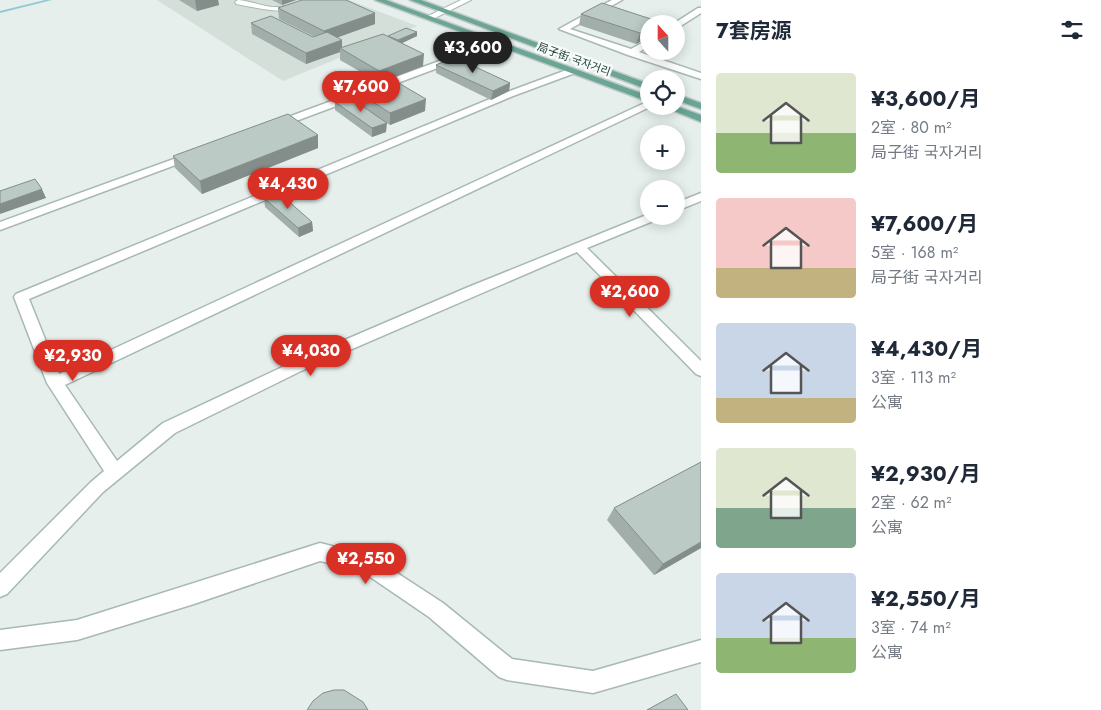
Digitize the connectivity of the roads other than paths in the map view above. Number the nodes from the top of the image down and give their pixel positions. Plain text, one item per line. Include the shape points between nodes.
1 (314, 0) edge
2 (379, 0) edge
3 (414, 0) edge
4 (467, 0) edge
5 (618, 0) edge
6 (239, 2) dead end
7 (701, 10) edge
8 (443, 11) junction
9 (428, 18) junction
10 (685, 20) edge
11 (496, 44) junction
12 (640, 48) edge
13 (631, 53) junction
14 (572, 71) junction
15 (701, 76) edge
16 (640, 84) edge
17 (640, 96) edge
18 (685, 100) edge
19 (701, 106) edge
20 (640, 108) edge
21 (685, 113) edge
22 (701, 119) edge
23 (262, 130) edge
24 (206, 150) edge
25 (701, 197) edge
26 (685, 203) edge
27 (640, 222) edge
28 (0, 226) edge
29 (579, 246) junction
30 (701, 370) edge
31 (55, 382) junction
32 (115, 472) junction
33 (0, 587) edge
34 (0, 640) edge
35 (701, 651) edge

1 - 6 lane via 274,10
2 - 9 main road, 局子街 국자거리
3 - 8 main road, 局子街 국자거리
4 - 8 lane
5 - 13 street via 563,29
7 - 10 street
8 - 9 lane
8 - 16 main road, 局子街 국자거리
9 - 11 main road, 局子街 국자거리
11 - 14 main road, 局子街 국자거리
11 - 23 street
12 - 13 street
13 - 15 street
14 - 17 main road, 局子街 국자거리
14 - 31 street via 21,297
18 - 19 main road
20 - 31 street
21 - 22 main road
24 - 28 street
25 - 26 street
27 - 29 street
29 - 30 street
29 - 32 street via 304,363 169,428
31 - 32 street
32 - 33 street via 97,486
34 - 35 street via 77,630 320,552 364,562 436,610 507,669 593,682

